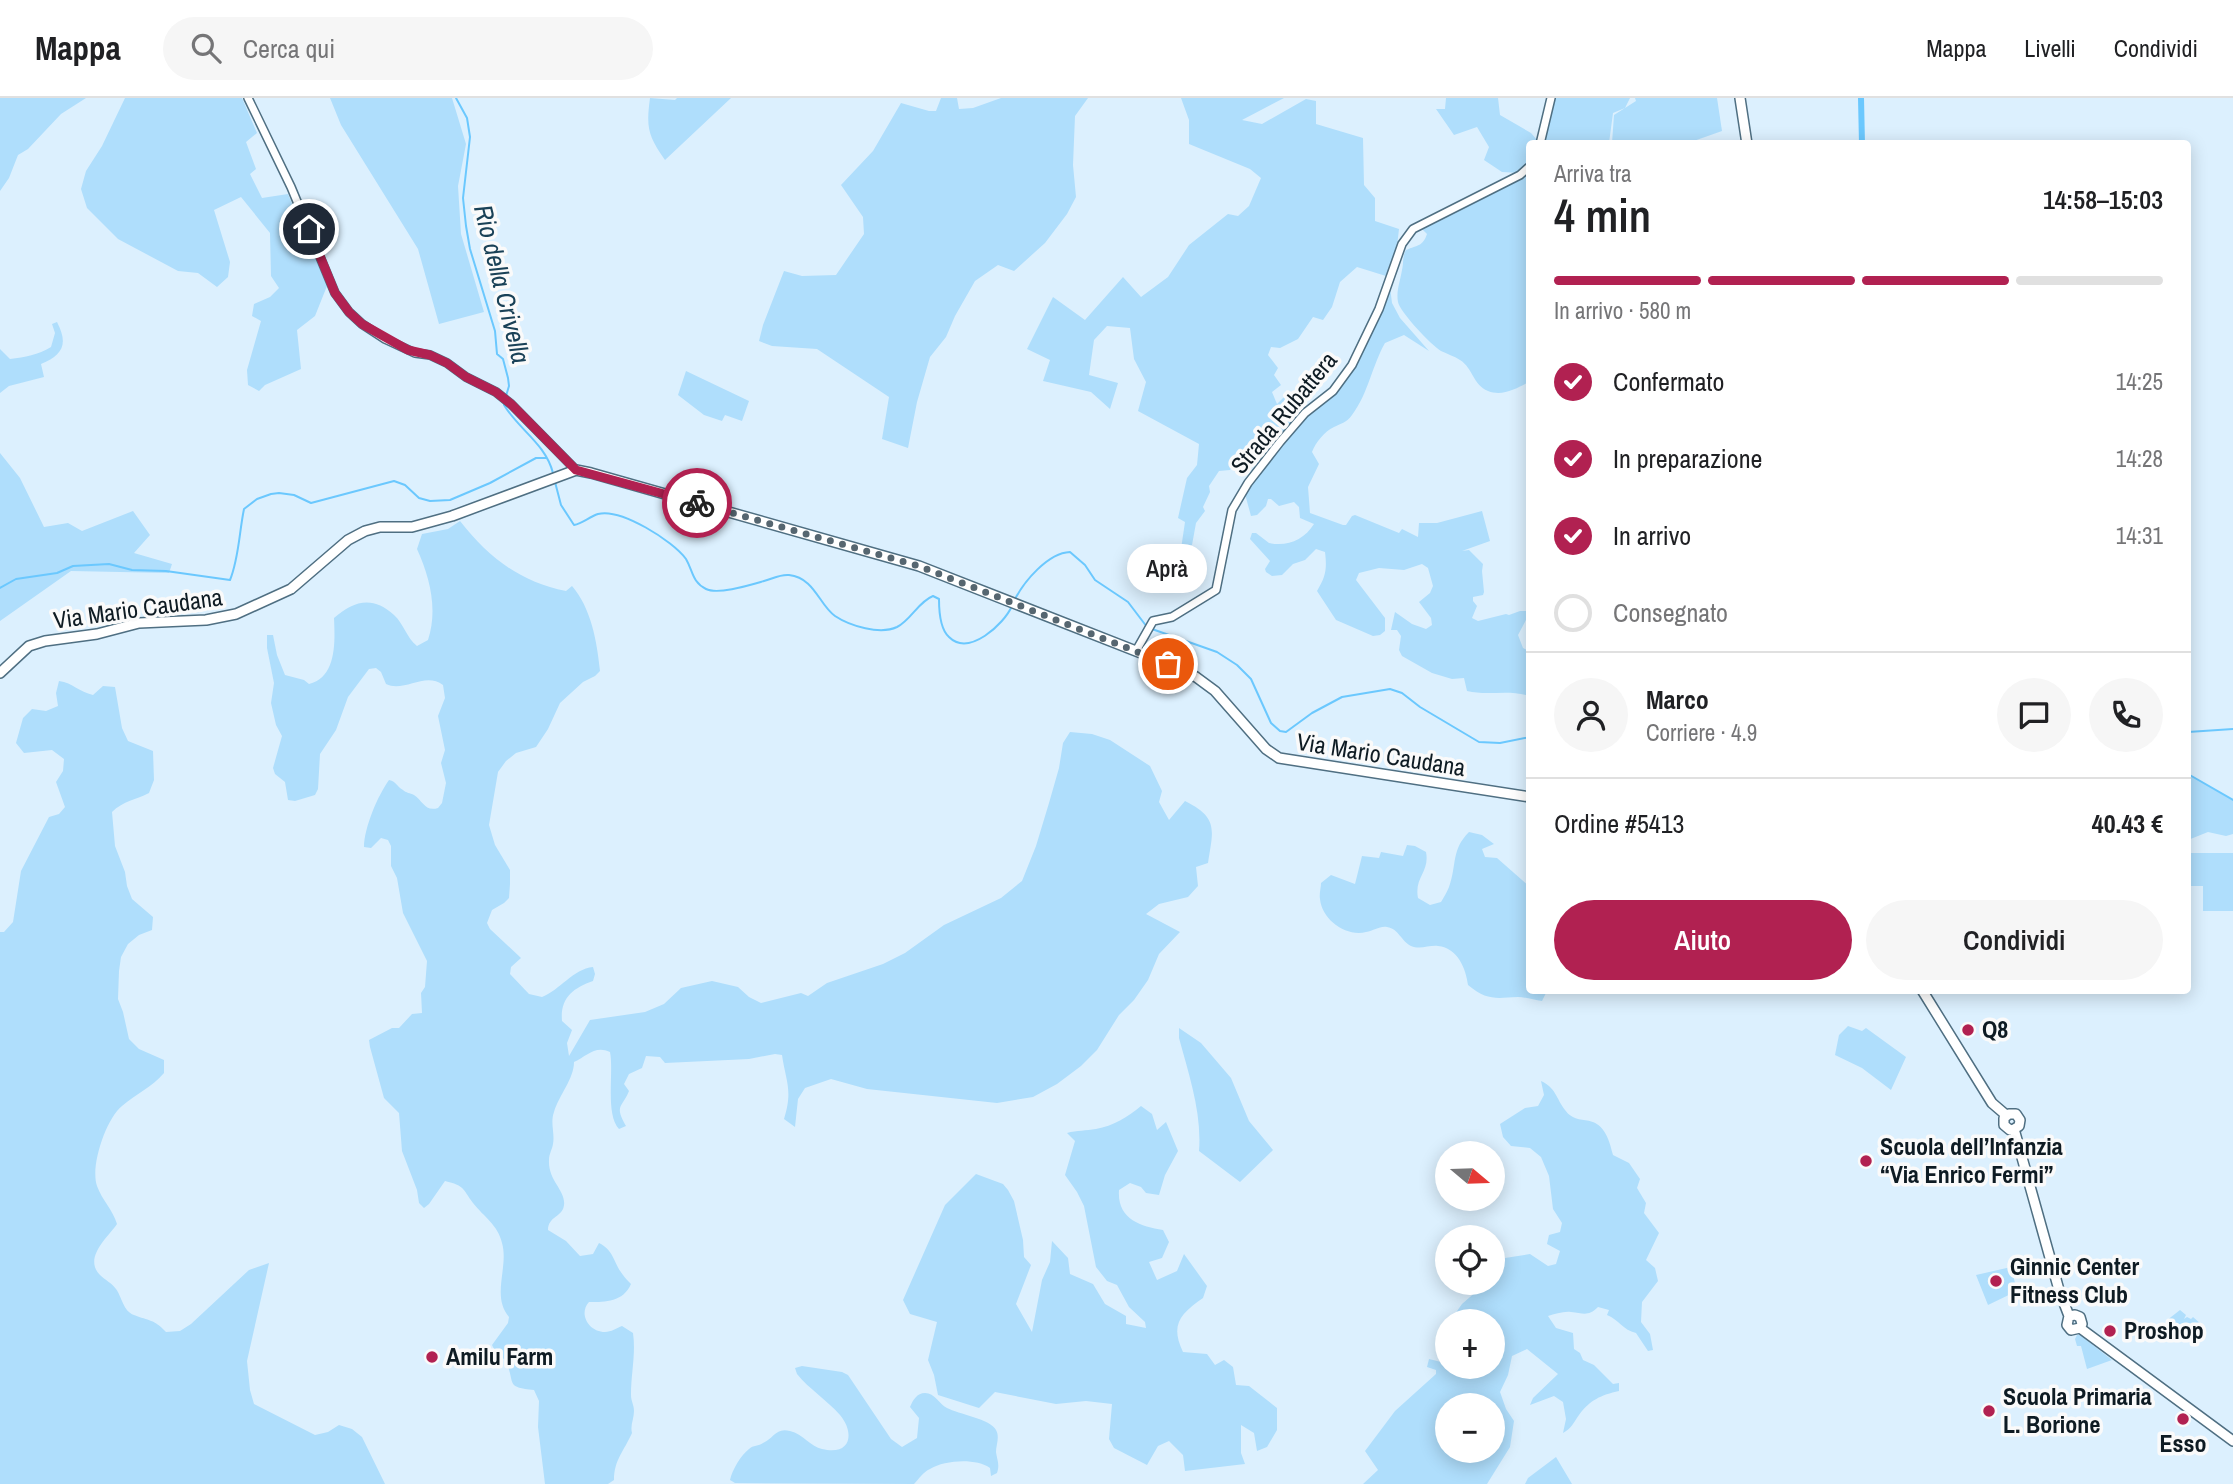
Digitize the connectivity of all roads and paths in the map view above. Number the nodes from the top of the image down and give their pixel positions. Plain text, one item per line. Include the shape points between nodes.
1 (248, 98) edge
2 (1551, 98) edge
3 (1740, 98) edge
4 (1541, 140) edge
5 (1746, 140) edge
6 (1526, 170) edge
7 (576, 470) junction
8 (1136, 650) junction
9 (0, 673) edge
10 (1526, 796) edge
11 (1924, 994) edge
12 (2233, 1441) edge

1 - 7 street via 335,293 349,312 385,339 447,363 505,399
2 - 4 street
3 - 5 main road
6 - 8 street, Strada Rubattera via 1413,229 1402,244 1379,309 1352,365 1333,391 1305,413 1280,442 1232,510 1216,590 1172,617 1153,621
7 - 8 main road, Via Mario Caudana via 919,566
7 - 9 main road, Via Mario Caudana via 452,516 412,527 365,531 291,589 236,614 206,620 139,622 45,641 29,646
8 - 10 main road, Via Mario Caudana via 1207,684 1279,758
11 - 12 main road via 1992,1103 2006,1115 2019,1117 2020,1124 2014,1129 2069,1316 2068,1327 2080,1328

